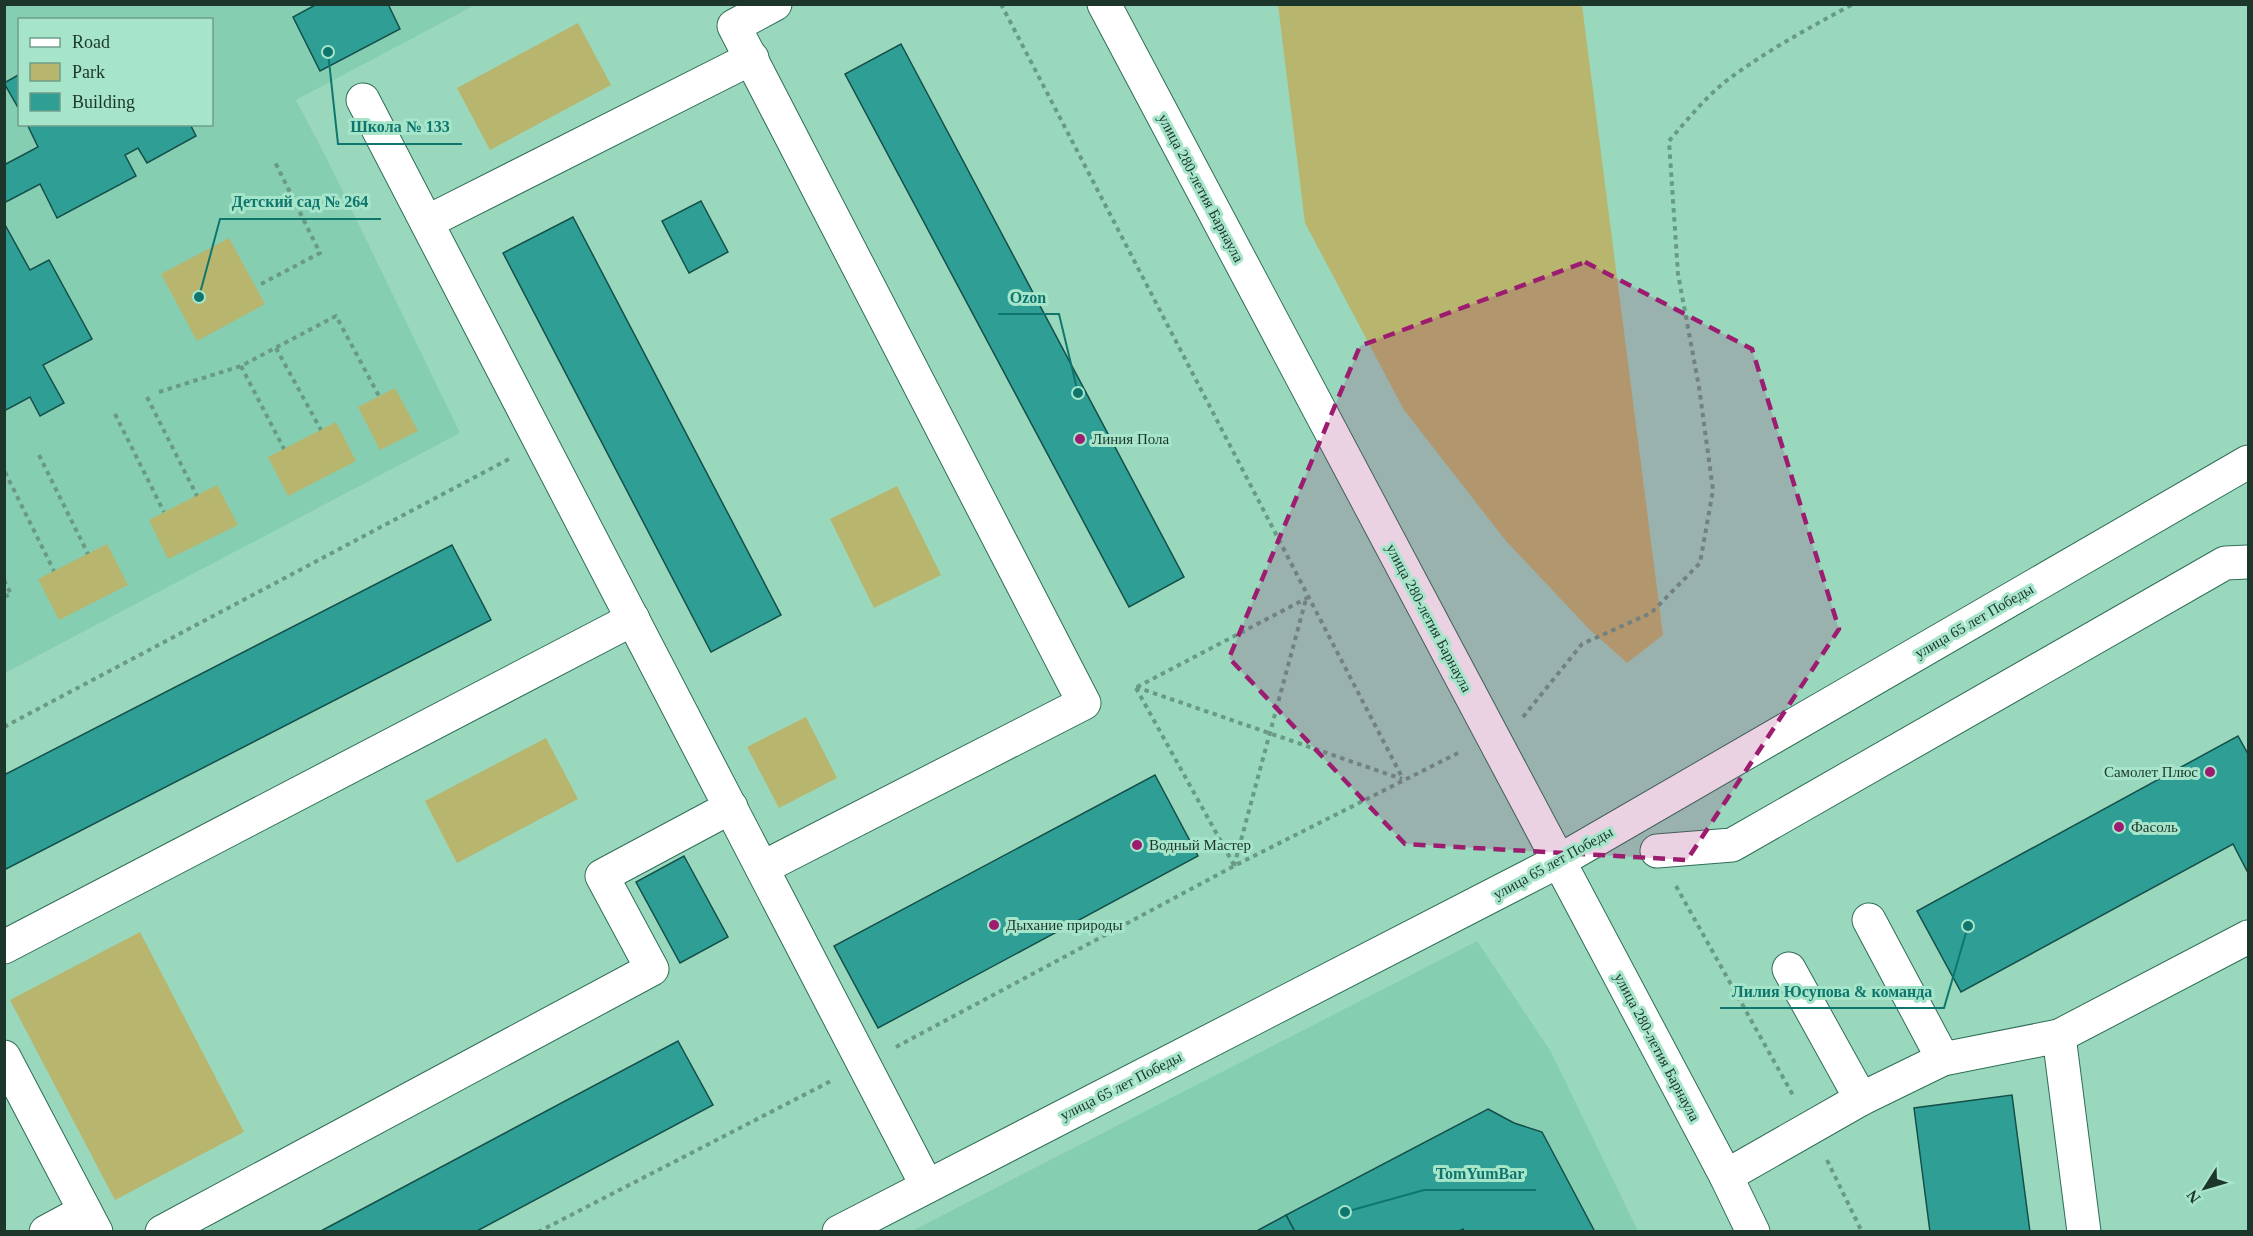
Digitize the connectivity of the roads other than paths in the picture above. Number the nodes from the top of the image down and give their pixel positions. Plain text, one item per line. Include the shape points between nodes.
1 (775, 4) edge
2 (1104, 4) edge
3 (752, 58) junction
4 (363, 100) dead end
5 (427, 222) junction
6 (2248, 462) edge
7 (2248, 562) edge
8 (633, 618) junction
9 (731, 807) junction
10 (1657, 851) road end
11 (1559, 861) junction
12 (762, 867) junction
13 (1869, 920) dead end
14 (2248, 937) edge
15 (4, 947) edge
16 (1789, 969) dead end
17 (2059, 1036) junction
18 (4, 1058) edge
19 (1944, 1059) junction
20 (1861, 1099) junction
21 (1726, 1176) junction
22 (927, 1186) junction
23 (91, 1221) edge
24 (46, 1232) edge
25 (162, 1232) edge
26 (839, 1232) edge
27 (1753, 1232) edge
28 (2084, 1232) edge

1 - 3 street via 734,26
2 - 11 street, улица 280-летия Барнаула
3 - 5 street
3 - 12 street via 1084,703
4 - 5 street
5 - 8 street
6 - 11 street, улица 65 лет Победы
7 - 10 street via 2225,563 1732,845
8 - 9 street
8 - 15 street
9 - 12 street
9 - 25 street via 602,876 652,969
11 - 21 street, улица 280-летия Барнаула
11 - 22 street, улица 65 лет Победы
12 - 22 street
13 - 19 street
14 - 17 street
16 - 20 street
17 - 19 street
17 - 28 street
18 - 23 street
19 - 20 street
20 - 21 street
21 - 27 street, улица 280-летия Барнаула
22 - 26 street, улица 65 лет Победы
23 - 24 street

